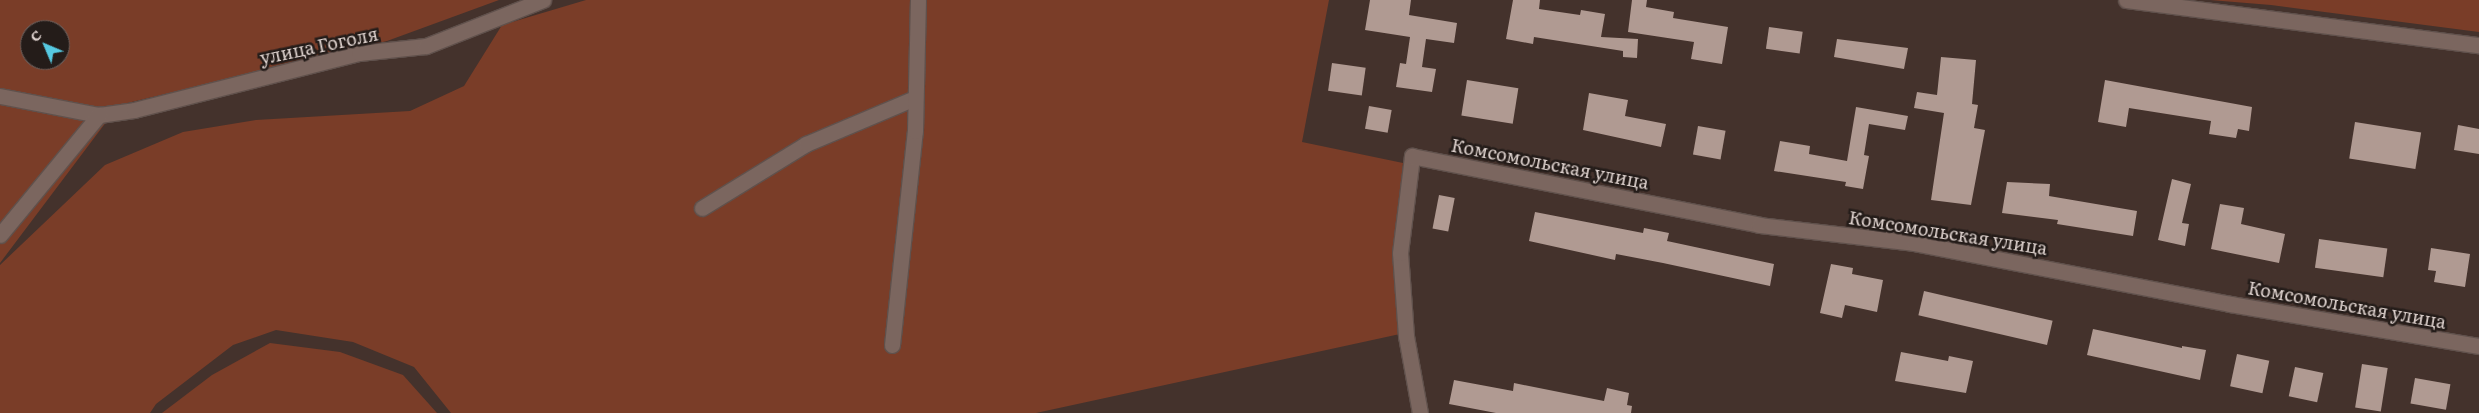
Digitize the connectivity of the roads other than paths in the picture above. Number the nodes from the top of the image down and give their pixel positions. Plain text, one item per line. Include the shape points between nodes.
1 (543, 0) edge
2 (918, 0) edge
3 (2126, 0) edge
4 (2479, 45) edge
5 (0, 96) edge
6 (915, 98) junction
7 (99, 115) junction
8 (702, 208) dead end
9 (0, 236) edge
10 (892, 345) dead end
11 (2479, 346) edge
12 (1420, 413) edge

1 - 7 street, улица Гоголя via 426,46 358,53 134,110
2 - 6 street
3 - 4 street
5 - 7 street, улица Гоголя
6 - 8 street via 806,144
6 - 10 street via 915,131
7 - 9 street
11 - 12 street, Комсомольская улица via 2230,304 1914,243 1759,226 1412,156 1400,253 1406,336

